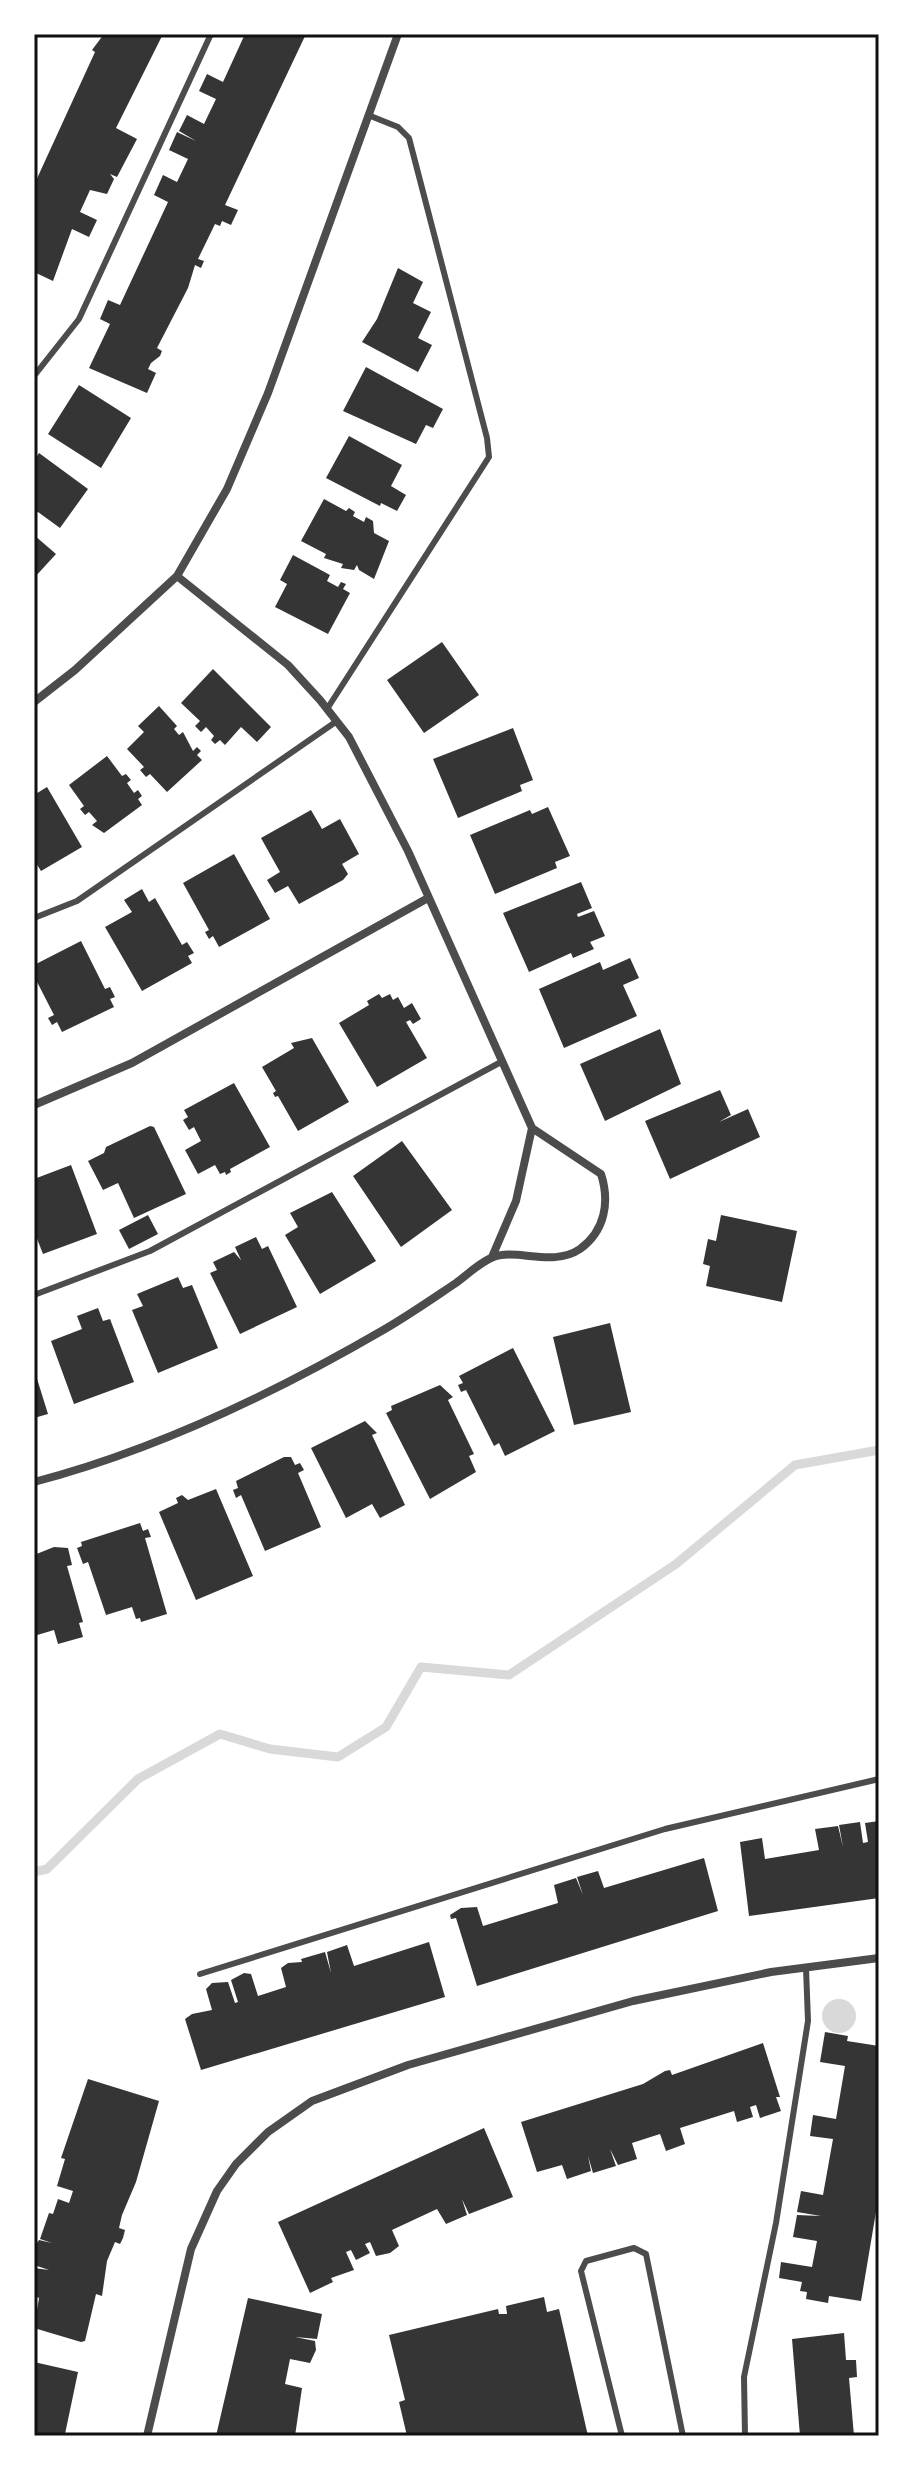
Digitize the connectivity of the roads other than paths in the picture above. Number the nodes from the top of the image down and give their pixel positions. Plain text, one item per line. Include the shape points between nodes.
1 (211, 34) edge
2 (398, 34) edge
3 (368, 115) junction
4 (34, 376) edge
5 (177, 576) junction
6 (34, 702) edge
7 (327, 709) junction
8 (337, 721) junction
9 (428, 898) junction
10 (34, 918) edge
11 (501, 1062) junction
12 (34, 1105) edge
13 (532, 1128) junction
14 (492, 1257) junction
15 (34, 1295) edge
16 (34, 1482) edge
17 (879, 1779) edge
18 (879, 1958) edge
19 (806, 1968) junction
20 (200, 1974) dead end
21 (147, 2436) edge
22 (622, 2436) edge
23 (683, 2436) edge
24 (745, 2436) edge

1 - 4 lane via 79,319
2 - 3 street
3 - 5 street via 268,393 227,489
3 - 7 lane via 398,127 409,138 489,457
5 - 6 street
5 - 7 street via 288,665
7 - 8 street
8 - 9 street via 376,785
8 - 10 lane via 77,901
9 - 11 street
9 - 12 street via 132,1063
11 - 13 street
11 - 15 lane via 150,1251
13 - 14 street via 516,1201
13 - 14 street via 601,1174 607,1209 595,1235 578,1251 557,1258
14 - 16 street via 329,1362 164,1438
17 - 20 lane via 665,1829
18 - 19 street
19 - 21 street via 633,2001 408,2065 312,2101 268,2132 217,2191 191,2249
19 - 24 lane via 808,2021 776,2223 744,2377
22 - 23 lane via 581,2271 586,2261 634,2248 646,2254

